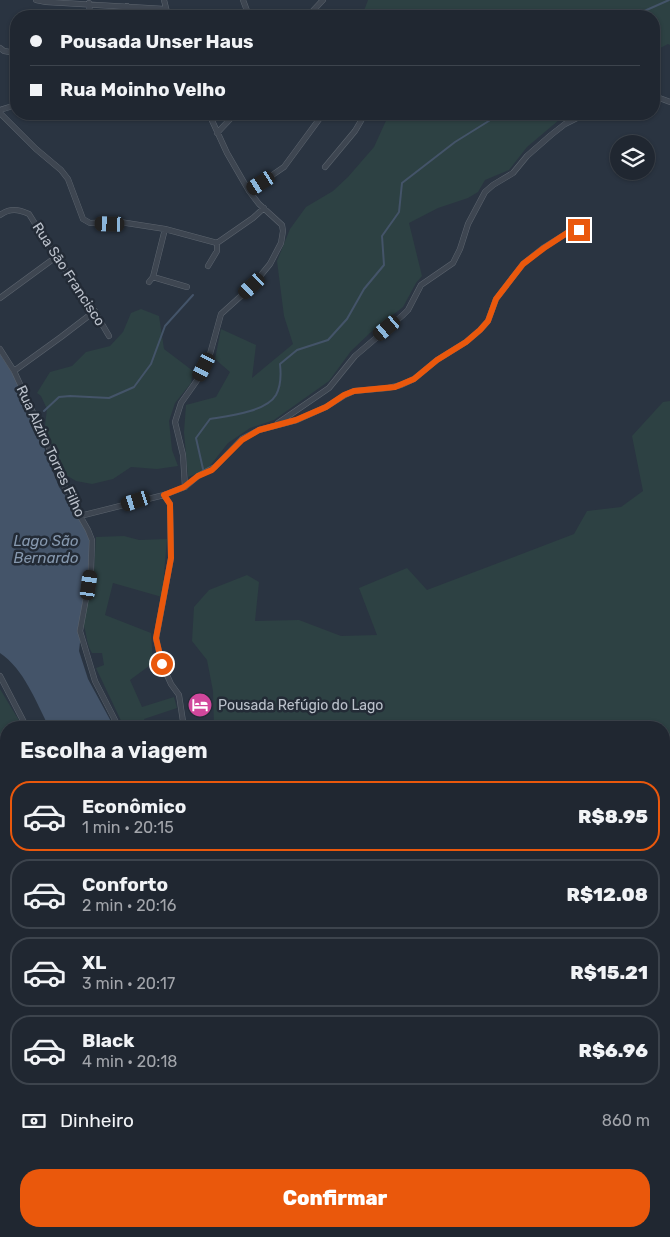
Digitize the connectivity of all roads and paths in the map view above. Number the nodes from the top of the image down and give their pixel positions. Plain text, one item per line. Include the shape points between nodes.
1 (36, 0) edge
2 (164, 0) edge
3 (323, 0) edge
4 (76, 2) edge
5 (89, 3) junction
6 (136, 3) edge
7 (127, 6) junction
8 (165, 9) joint
9 (90, 10) edge
10 (129, 10) edge
11 (314, 10) edge
12 (0, 112) edge
13 (212, 120) edge
14 (229, 120) edge
15 (319, 120) edge
16 (361, 120) edge
17 (573, 120) edge
18 (217, 133) junction
19 (325, 167) dead end
20 (249, 190) junction
21 (264, 208) junction
22 (0, 215) edge
23 (165, 229) junction
24 (584, 229) dead end
25 (217, 243) junction
26 (56, 257) junction
27 (208, 266) dead end
28 (153, 276) junction
29 (149, 282) dead end
30 (187, 287) dead end
31 (0, 298) edge
32 (95, 312) junction
33 (110, 336) dead end
34 (0, 349) edge
35 (14, 371) junction
36 (276, 424) junction
37 (184, 487) junction
38 (164, 495) junction
39 (80, 516) junction
40 (0, 676) edge
41 (23, 721) edge
42 (115, 721) edge
43 (183, 721) edge

1 - 4 street
2 - 8 street
3 - 11 street
4 - 5 street
5 - 7 street
5 - 9 street
6 - 7 street
6 - 8 street
7 - 10 street
12 - 23 street via 62,170 84,219 90,223 120,222
13 - 18 street
14 - 18 street
15 - 20 street via 284,167
16 - 19 street
17 - 36 street via 527,156 514,173 486,192 451,266 422,286 404,315 355,356 329,388
18 - 20 street
20 - 21 street
21 - 25 street
21 - 37 street via 282,225 281,244 252,286 221,314 210,354 181,403 175,422 183,456
22 - 26 street, Rua São Francisco via 7,210 29,214
23 - 25 street
23 - 28 street
24 - 36 street via 567,233 523,264 496,299 488,321 480,330 414,379 395,387 354,391 296,420
25 - 27 street via 217,251
26 - 31 street
26 - 32 street, Rua São Francisco
28 - 29 street
28 - 30 street
32 - 33 street, Rua São Francisco
32 - 35 street
34 - 35 street, Rua Alziro Torres Filho
35 - 39 street, Rua Alziro Torres Filho
36 - 37 street via 249,435 215,467
37 - 38 street
38 - 39 street
38 - 43 street via 170,504 171,558 156,638 162,664 178,695
39 - 42 street, Rua Alziro Torres Filho via 92,540 91,571 80,631 95,681
40 - 41 street

